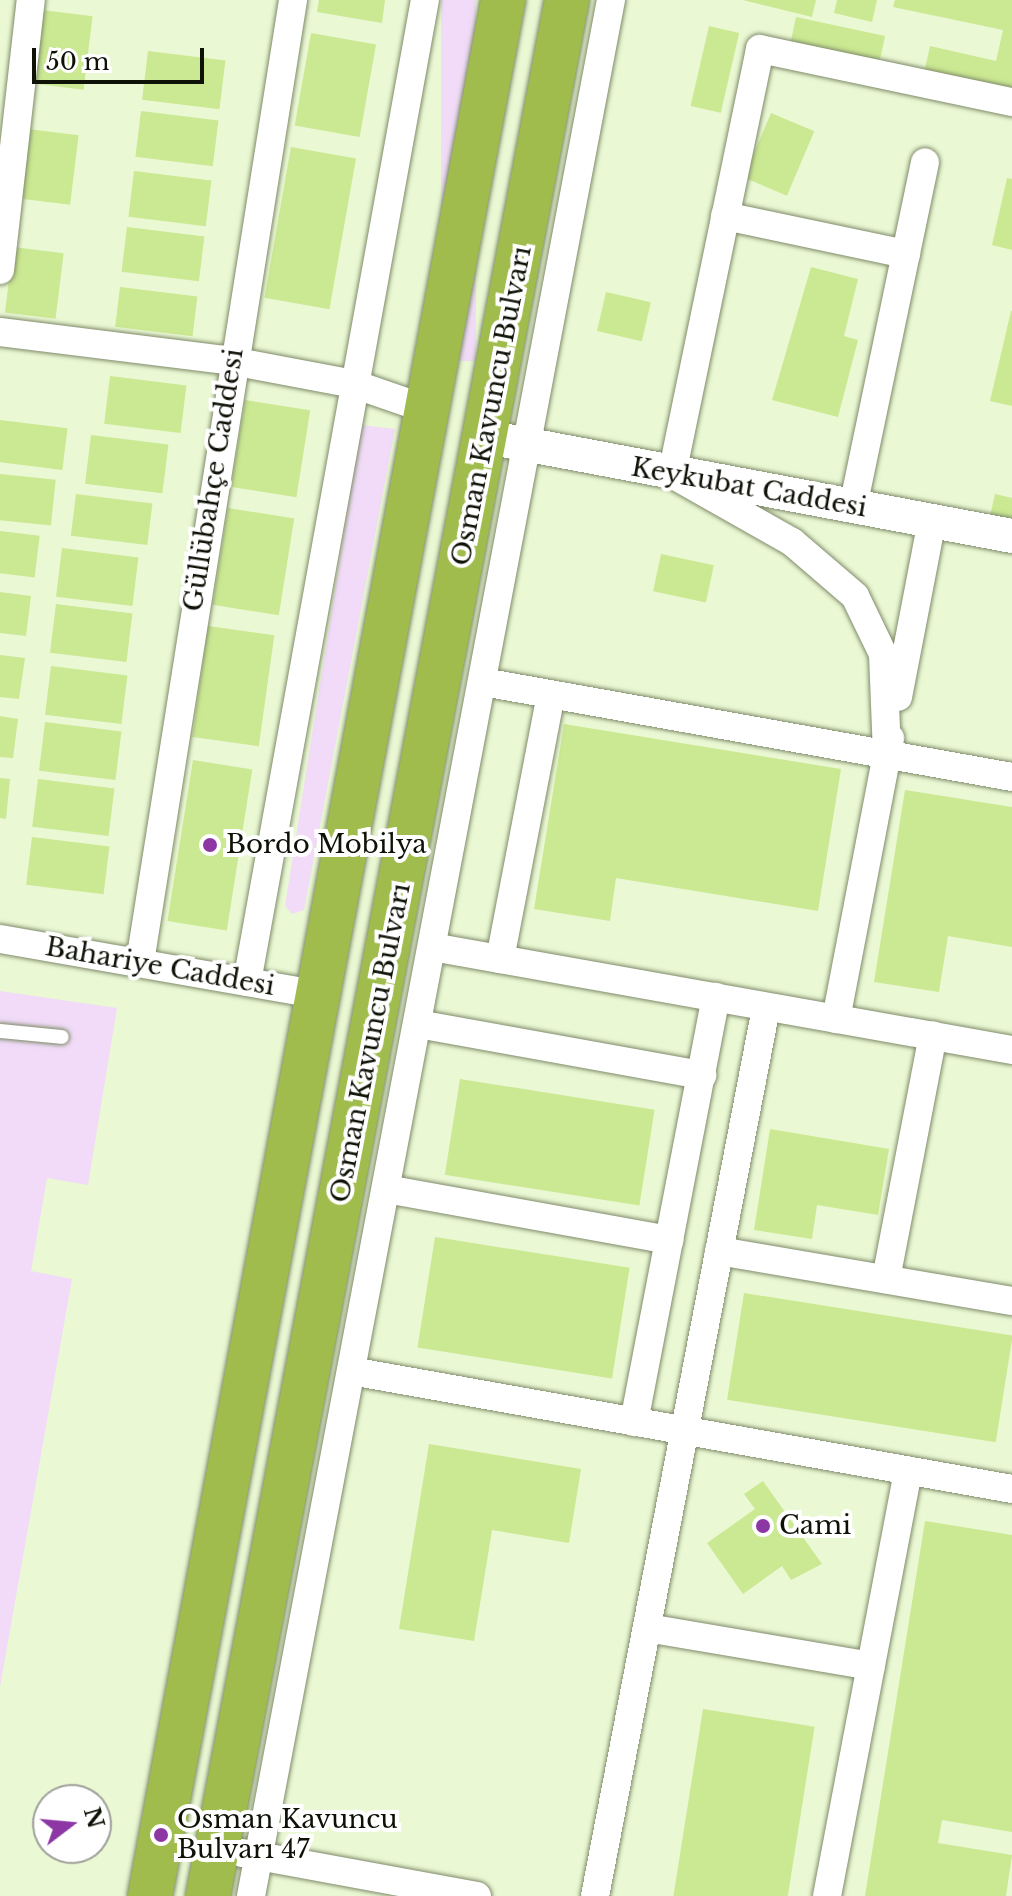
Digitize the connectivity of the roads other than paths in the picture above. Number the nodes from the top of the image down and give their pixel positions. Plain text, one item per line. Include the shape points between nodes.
1 (31, 0) edge
2 (293, 0) edge
3 (425, 0) edge
4 (503, 0) edge
5 (567, 0) edge
6 (611, 0) edge
7 (1012, 102) edge
8 (925, 162) dead end
9 (725, 216) junction
10 (906, 254) junction
11 (0, 270) edge
12 (0, 332) edge
13 (232, 361) junction
14 (354, 384) junction
15 (426, 409) junction
16 (507, 443) junction
17 (672, 474) junction
18 (853, 507) junction
19 (932, 521) junction
20 (1012, 536) edge
21 (483, 682) junction
22 (551, 695) junction
23 (887, 754) junction
24 (1012, 777) edge
25 (0, 939) edge
26 (432, 947) junction
27 (500, 959) junction
28 (140, 962) junction
29 (247, 982) junction
30 (321, 995) junction
31 (716, 997) junction
32 (766, 1008) junction
33 (836, 1019) junction
34 (418, 1024) junction
35 (0, 1031) edge
36 (933, 1036) junction
37 (62, 1037) dead end
38 (1012, 1050) edge
39 (702, 1075) junction
40 (386, 1189) junction
41 (669, 1240) junction
42 (719, 1251) junction
43 (886, 1279) junction
44 (1012, 1301) edge
45 (351, 1371) junction
46 (634, 1422) junction
47 (684, 1433) junction
48 (908, 1471) junction
49 (1012, 1489) edge
50 (647, 1628) junction
51 (871, 1666) junction
52 (238, 1852) junction
53 (150, 1896) edge
54 (208, 1896) edge
55 (251, 1896) edge
56 (477, 1896) edge
57 (595, 1896) edge
58 (827, 1896) edge

1 - 11 street
2 - 13 street, Güllübahçe Caddesi
3 - 14 street
4 - 15 highway
5 - 16 highway, Osman Kavuncu Bulvarı
6 - 16 street
7 - 9 street via 760,49
8 - 10 street
9 - 10 street
9 - 17 street
10 - 18 street
12 - 13 street
13 - 14 street
13 - 28 street, Güllübahçe Caddesi
14 - 15 street
14 - 29 street
15 - 16 highway
15 - 30 highway
16 - 17 street, Keykubat Caddesi
16 - 21 street
16 - 52 highway, Osman Kavuncu Bulvarı
17 - 18 street, Keykubat Caddesi
17 - 23 street via 792,542 855,596 883,654
18 - 19 street, Keykubat Caddesi
19 - 20 street, Keykubat Caddesi
19 - 23 street
21 - 22 street
21 - 26 street
22 - 23 street
22 - 27 street
23 - 24 street
23 - 33 street
25 - 28 street, Bahariye Caddesi
26 - 27 street
26 - 34 street
27 - 31 street
28 - 29 street, Bahariye Caddesi
29 - 30 street, Bahariye Caddesi
30 - 53 highway
31 - 32 street
31 - 39 street
32 - 33 street
32 - 42 street
33 - 36 street
34 - 39 street
34 - 40 street
35 - 37 lane
36 - 38 street
36 - 43 street
39 - 41 street
40 - 41 street
40 - 45 street
41 - 46 street
42 - 43 street
42 - 47 street
43 - 44 street
45 - 46 street
45 - 52 street
46 - 47 street
47 - 48 street
47 - 50 street
48 - 49 street
48 - 51 street
50 - 51 street
50 - 57 street
51 - 58 street
52 - 54 highway, Osman Kavuncu Bulvarı
52 - 55 street
52 - 56 street

